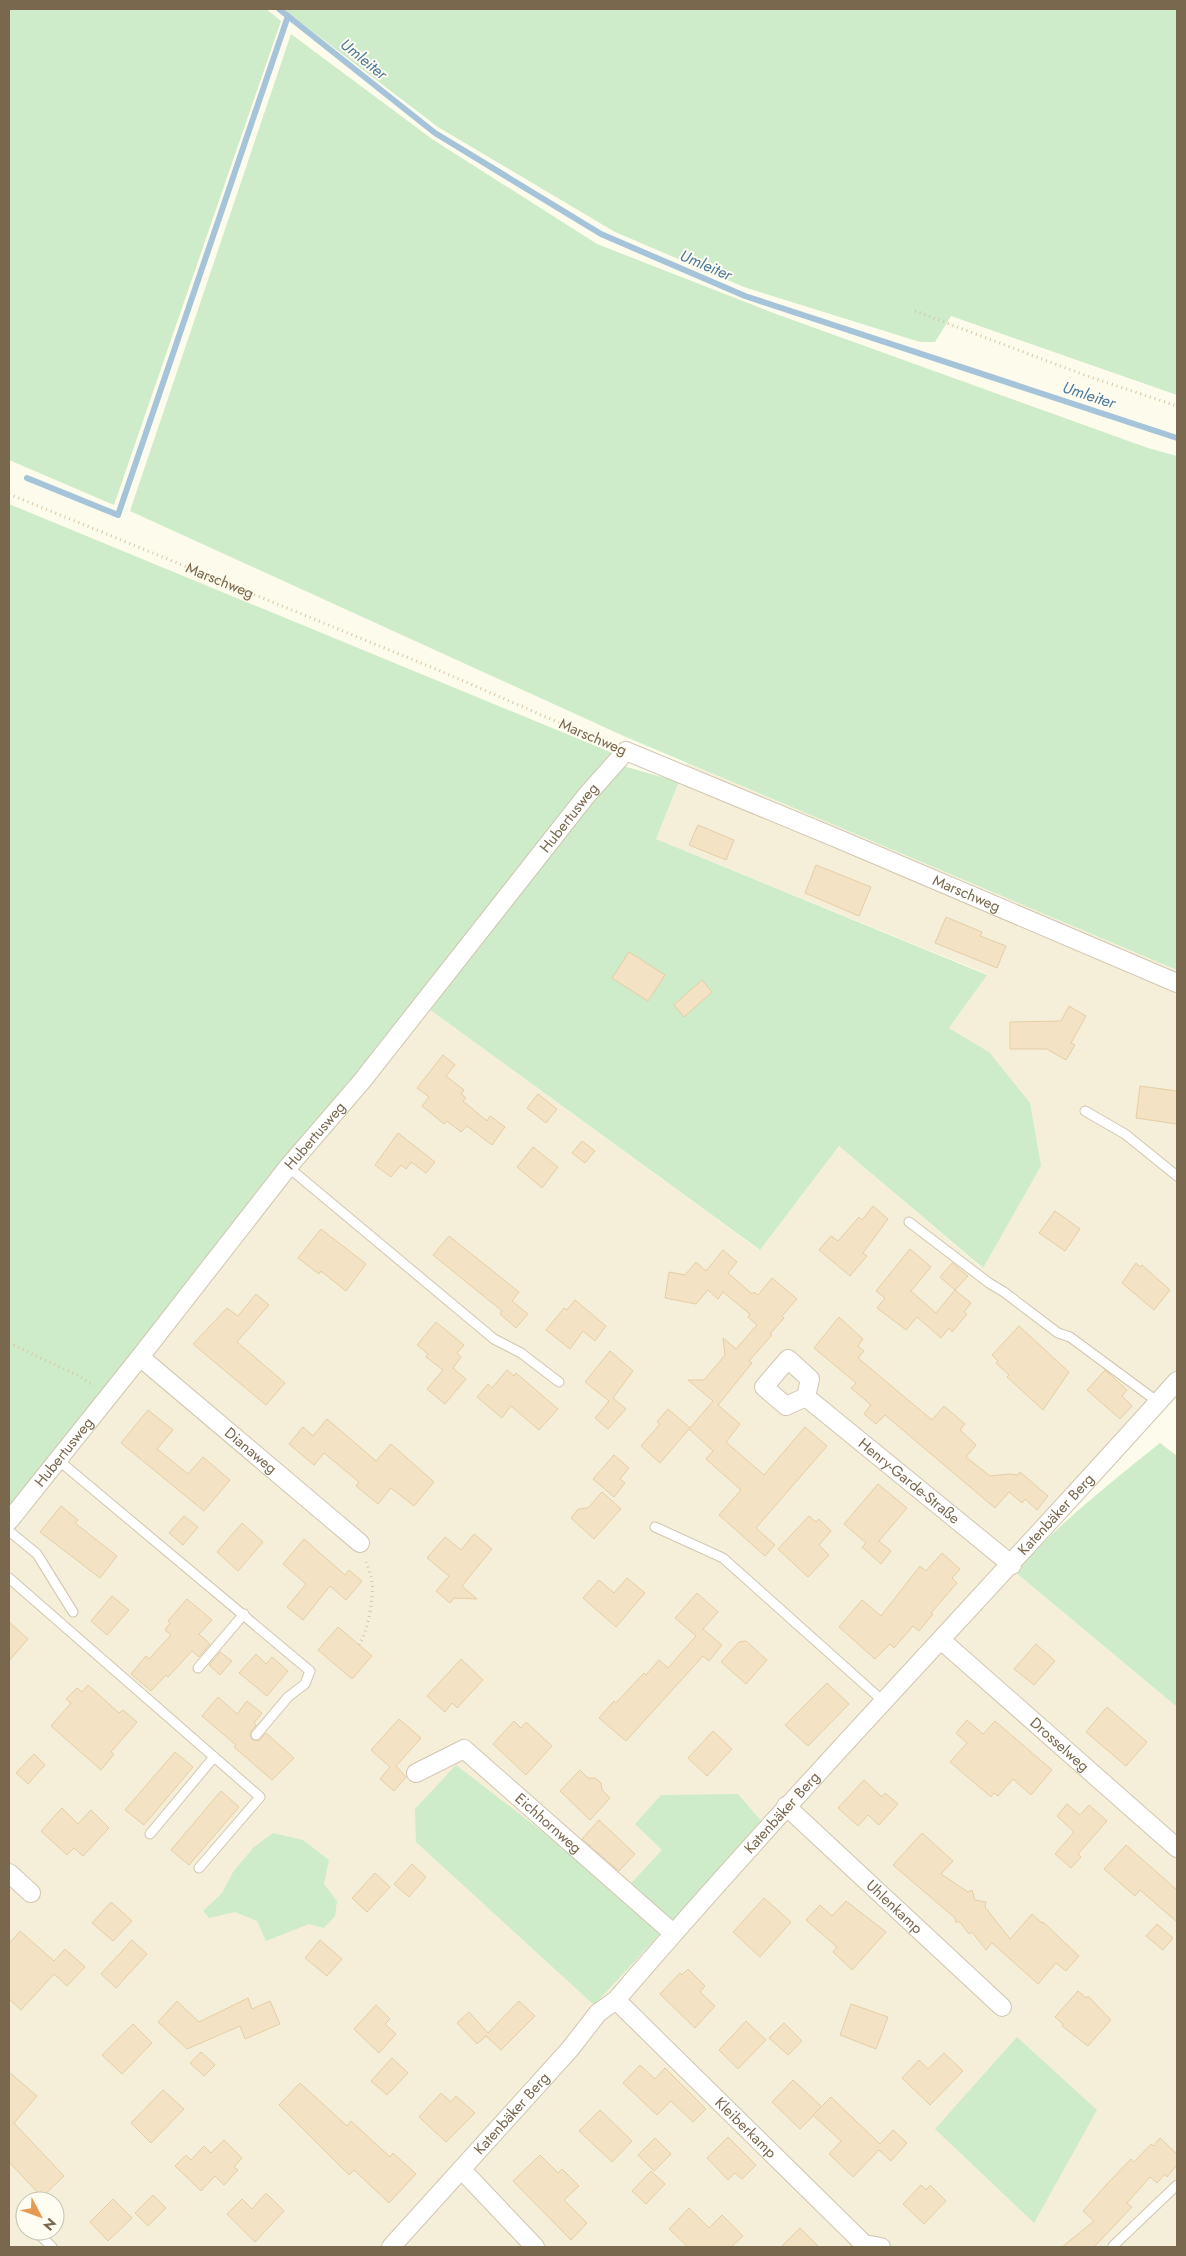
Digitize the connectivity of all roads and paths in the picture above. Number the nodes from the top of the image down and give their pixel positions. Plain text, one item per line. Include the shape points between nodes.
1 (915, 311) dead end
2 (1177, 406) edge
3 (9, 494) edge
4 (626, 751) junction
5 (1177, 983) edge
6 (1085, 1111) dead end
7 (288, 1167) junction
8 (1177, 1176) edge
9 (909, 1222) dead end
10 (9, 1343) edge
11 (140, 1357) junction
12 (1177, 1381) edge
13 (559, 1382) dead end
14 (109, 1396) junction
15 (806, 1398) dead end
16 (1158, 1402) junction
17 (57, 1459) junction
18 (9, 1521) edge
19 (655, 1527) dead end
20 (9, 1531) edge
21 (360, 1544) joint
22 (1012, 1565) junction
23 (9, 1578) edge
24 (73, 1612) dead end
25 (244, 1614) junction
26 (941, 1640) junction
27 (359, 1645) dead end
28 (198, 1668) dead end
29 (883, 1701) junction
30 (256, 1735) dead end
31 (214, 1757) junction
32 (416, 1773) dead end
33 (786, 1806) junction
34 (150, 1834) dead end
35 (1177, 1848) edge
36 (199, 1868) dead end
37 (9, 1873) edge
38 (31, 1893) dead end
39 (673, 1933) junction
40 (616, 2000) junction
41 (1002, 2007) dead end
42 (462, 2170) junction
43 (1177, 2185) edge
44 (1113, 2246) edge
45 (390, 2247) edge
46 (534, 2247) edge
47 (881, 2247) edge

1 - 2 path
3 - 4 path, Marschweg
4 - 5 street, Marschweg
4 - 7 street, Hubertusweg via 586,796 362,1081
6 - 8 lane via 1124,1134
7 - 11 street, Hubertusweg
7 - 13 lane via 494,1339 521,1353
9 - 16 lane via 1058,1333 1070,1337
10 - 14 path via 79,1376
11 - 14 street, Hubertusweg
11 - 21 street, Dianaweg
12 - 16 street, Katenbäker Berg
14 - 17 street, Hubertusweg
15 - 22 street, Henry-Garde-Straße
16 - 22 street, Katenbäker Berg
17 - 18 street, Hubertusweg
17 - 25 lane
19 - 29 lane via 723,1558
20 - 24 lane via 37,1554
21 - 27 path via 372,1583 369,1616
22 - 26 street, Katenbäker Berg
23 - 31 lane
25 - 28 lane
25 - 30 lane via 310,1671 305,1684 288,1697
26 - 29 street, Katenbäker Berg
26 - 35 street, Drosselweg
29 - 33 street, Katenbäker Berg
31 - 34 lane
31 - 36 lane via 260,1797
32 - 39 street, Eichhornweg via 464,1749
33 - 39 street, Katenbäker Berg
33 - 41 street, Uhlenkamp
37 - 38 street
39 - 40 street, Katenbäker Berg
40 - 42 street, Katenbäker Berg via 598,2013
40 - 47 street, Kleiberkamp via 864,2244
42 - 45 street, Katenbäker Berg
42 - 46 street
43 - 44 lane

